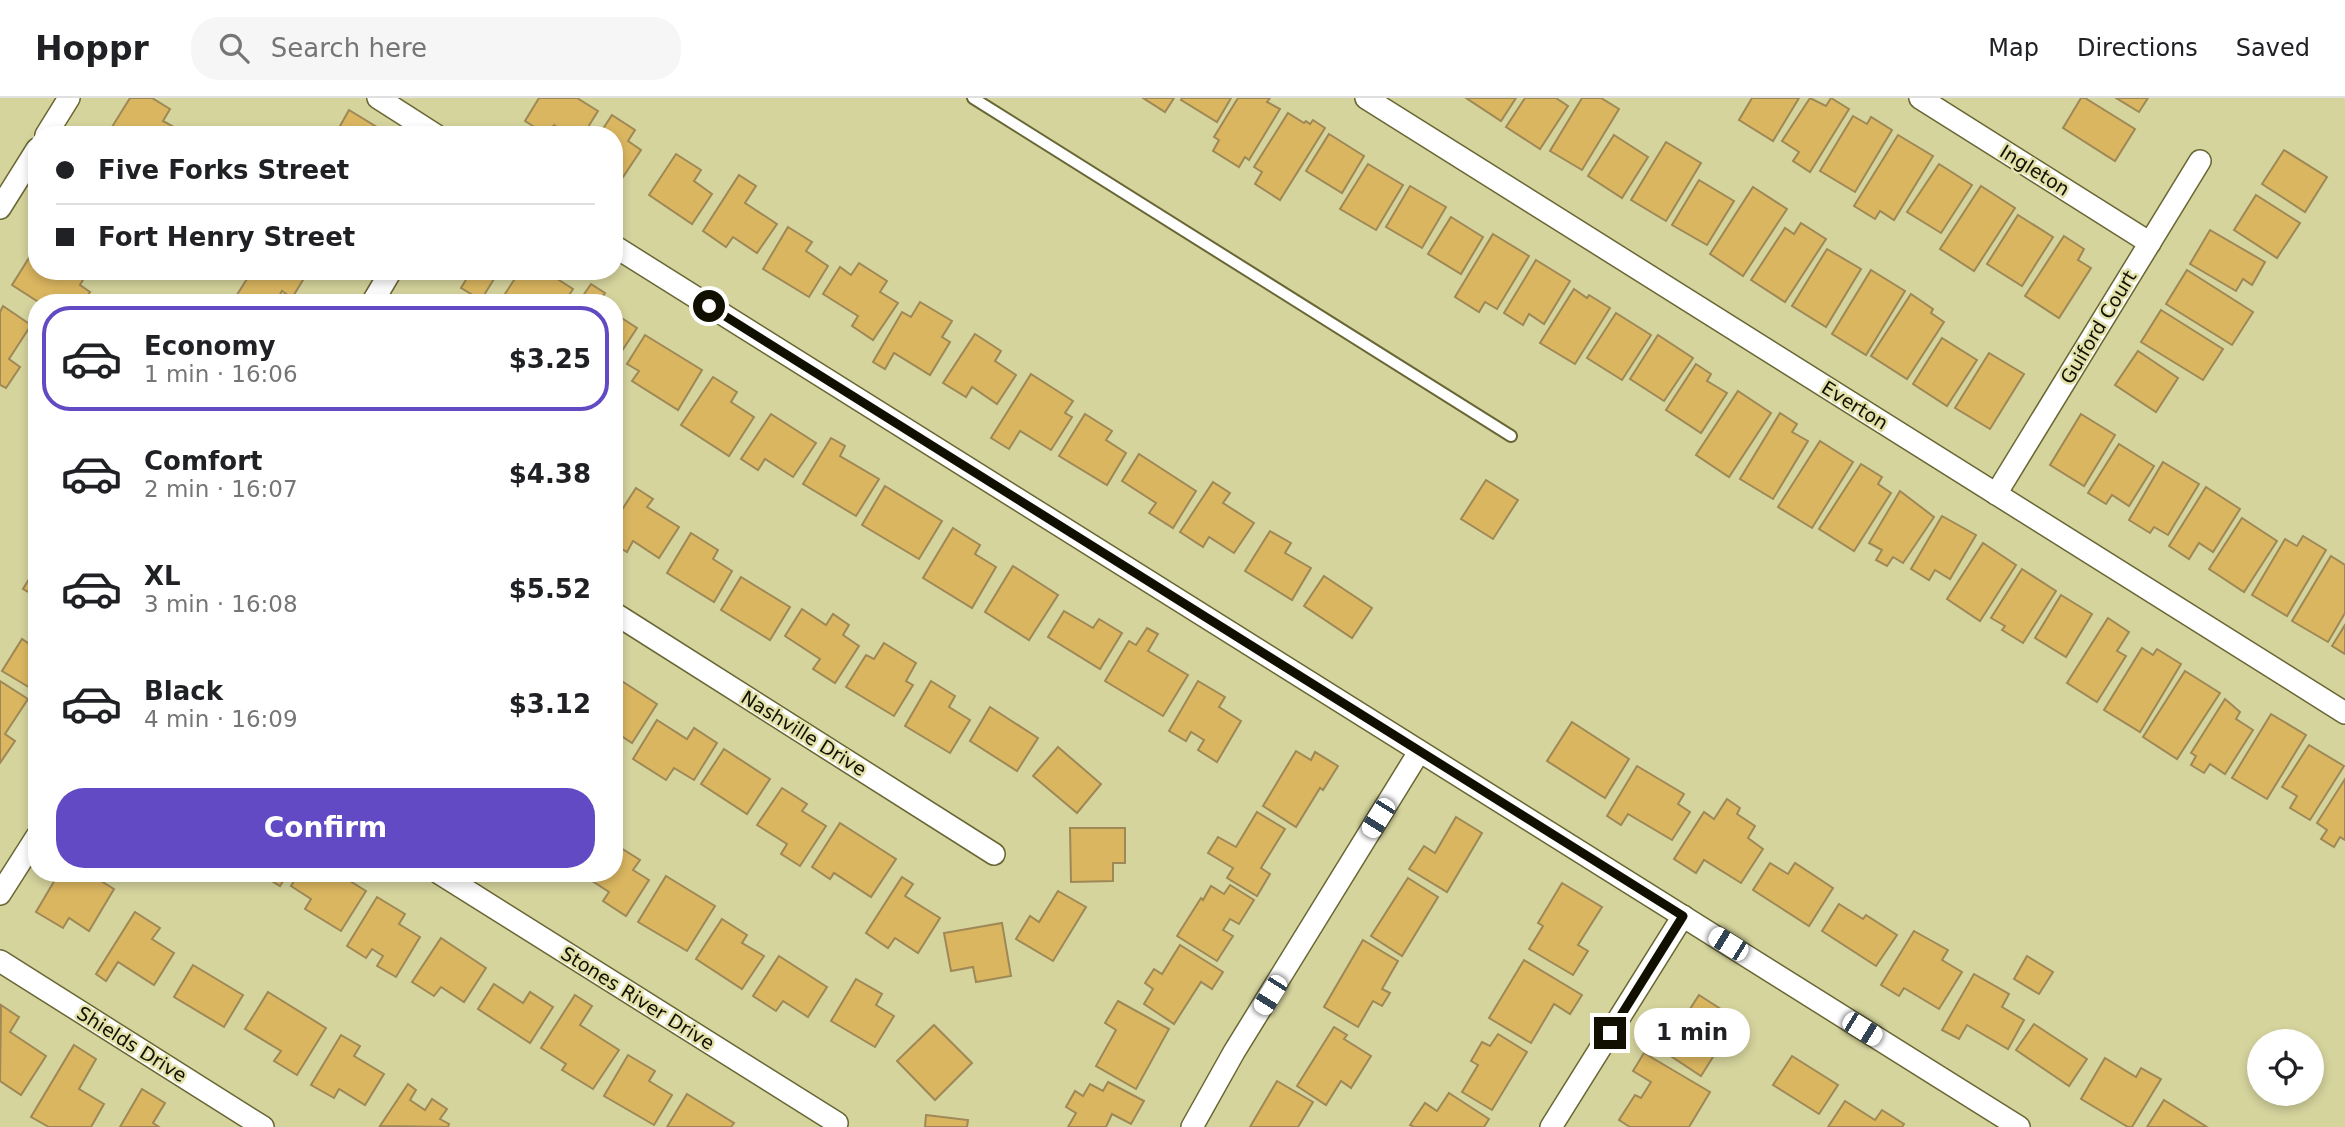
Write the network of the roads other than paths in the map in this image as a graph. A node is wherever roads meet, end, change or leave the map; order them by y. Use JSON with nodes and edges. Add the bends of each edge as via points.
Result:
{"nodes":[{"id":1,"x":69,"y":98,"type":"edge"},
{"id":2,"x":378,"y":98,"type":"edge"},
{"id":3,"x":973,"y":98,"type":"edge"},
{"id":4,"x":1366,"y":98,"type":"edge"},
{"id":5,"x":1920,"y":98,"type":"edge"},
{"id":6,"x":52,"y":126,"type":"edge"},
{"id":7,"x":422,"y":126,"type":"edge"},
{"id":8,"x":2200,"y":161,"type":"dead end"},
{"id":9,"x":28,"y":163,"type":"edge"},
{"id":10,"x":0,"y":208,"type":"edge"},
{"id":11,"x":2150,"y":243,"type":"junction"},
{"id":12,"x":623,"y":253,"type":"edge"},
{"id":13,"x":1511,"y":436,"type":"dead end"},
{"id":14,"x":1996,"y":494,"type":"junction"},
{"id":15,"x":623,"y":618,"type":"edge"},
{"id":16,"x":2345,"y":713,"type":"edge"},
{"id":17,"x":1419,"y":752,"type":"junction"},
{"id":18,"x":28,"y":850,"type":"edge"},
{"id":19,"x":994,"y":854,"type":"dead end"},
{"id":20,"x":453,"y":882,"type":"edge"},
{"id":21,"x":0,"y":894,"type":"edge"},
{"id":22,"x":1683,"y":916,"type":"junction"},
{"id":23,"x":0,"y":961,"type":"edge"},
{"id":24,"x":837,"y":1123,"type":"dead end"},
{"id":25,"x":263,"y":1127,"type":"edge"},
{"id":26,"x":1192,"y":1127,"type":"edge"},
{"id":27,"x":1551,"y":1127,"type":"edge"},
{"id":28,"x":2019,"y":1127,"type":"edge"}],
"edges":[{"from":1,"to":6,"type":"street"},
{"from":2,"to":7,"type":"street"},
{"from":3,"to":13,"type":"lane"},
{"from":4,"to":14,"type":"street","name":"Everton"},
{"from":5,"to":11,"type":"street","name":"Ingleton"},
{"from":8,"to":11,"type":"street","name":"Guiford Court"},
{"from":9,"to":10,"type":"street"},
{"from":11,"to":14,"type":"street","name":"Guiford Court"},
{"from":12,"to":17,"type":"street"},
{"from":14,"to":16,"type":"street","name":"Everton"},
{"from":15,"to":19,"type":"street","name":"Nashville Drive"},
{"from":17,"to":22,"type":"street"},
{"from":17,"to":26,"type":"street"},
{"from":18,"to":21,"type":"street"},
{"from":20,"to":24,"type":"street","name":"Stones River Drive"},
{"from":22,"to":27,"type":"street"},
{"from":22,"to":28,"type":"street"},
{"from":23,"to":25,"type":"street","name":"Shields Drive"}]}
